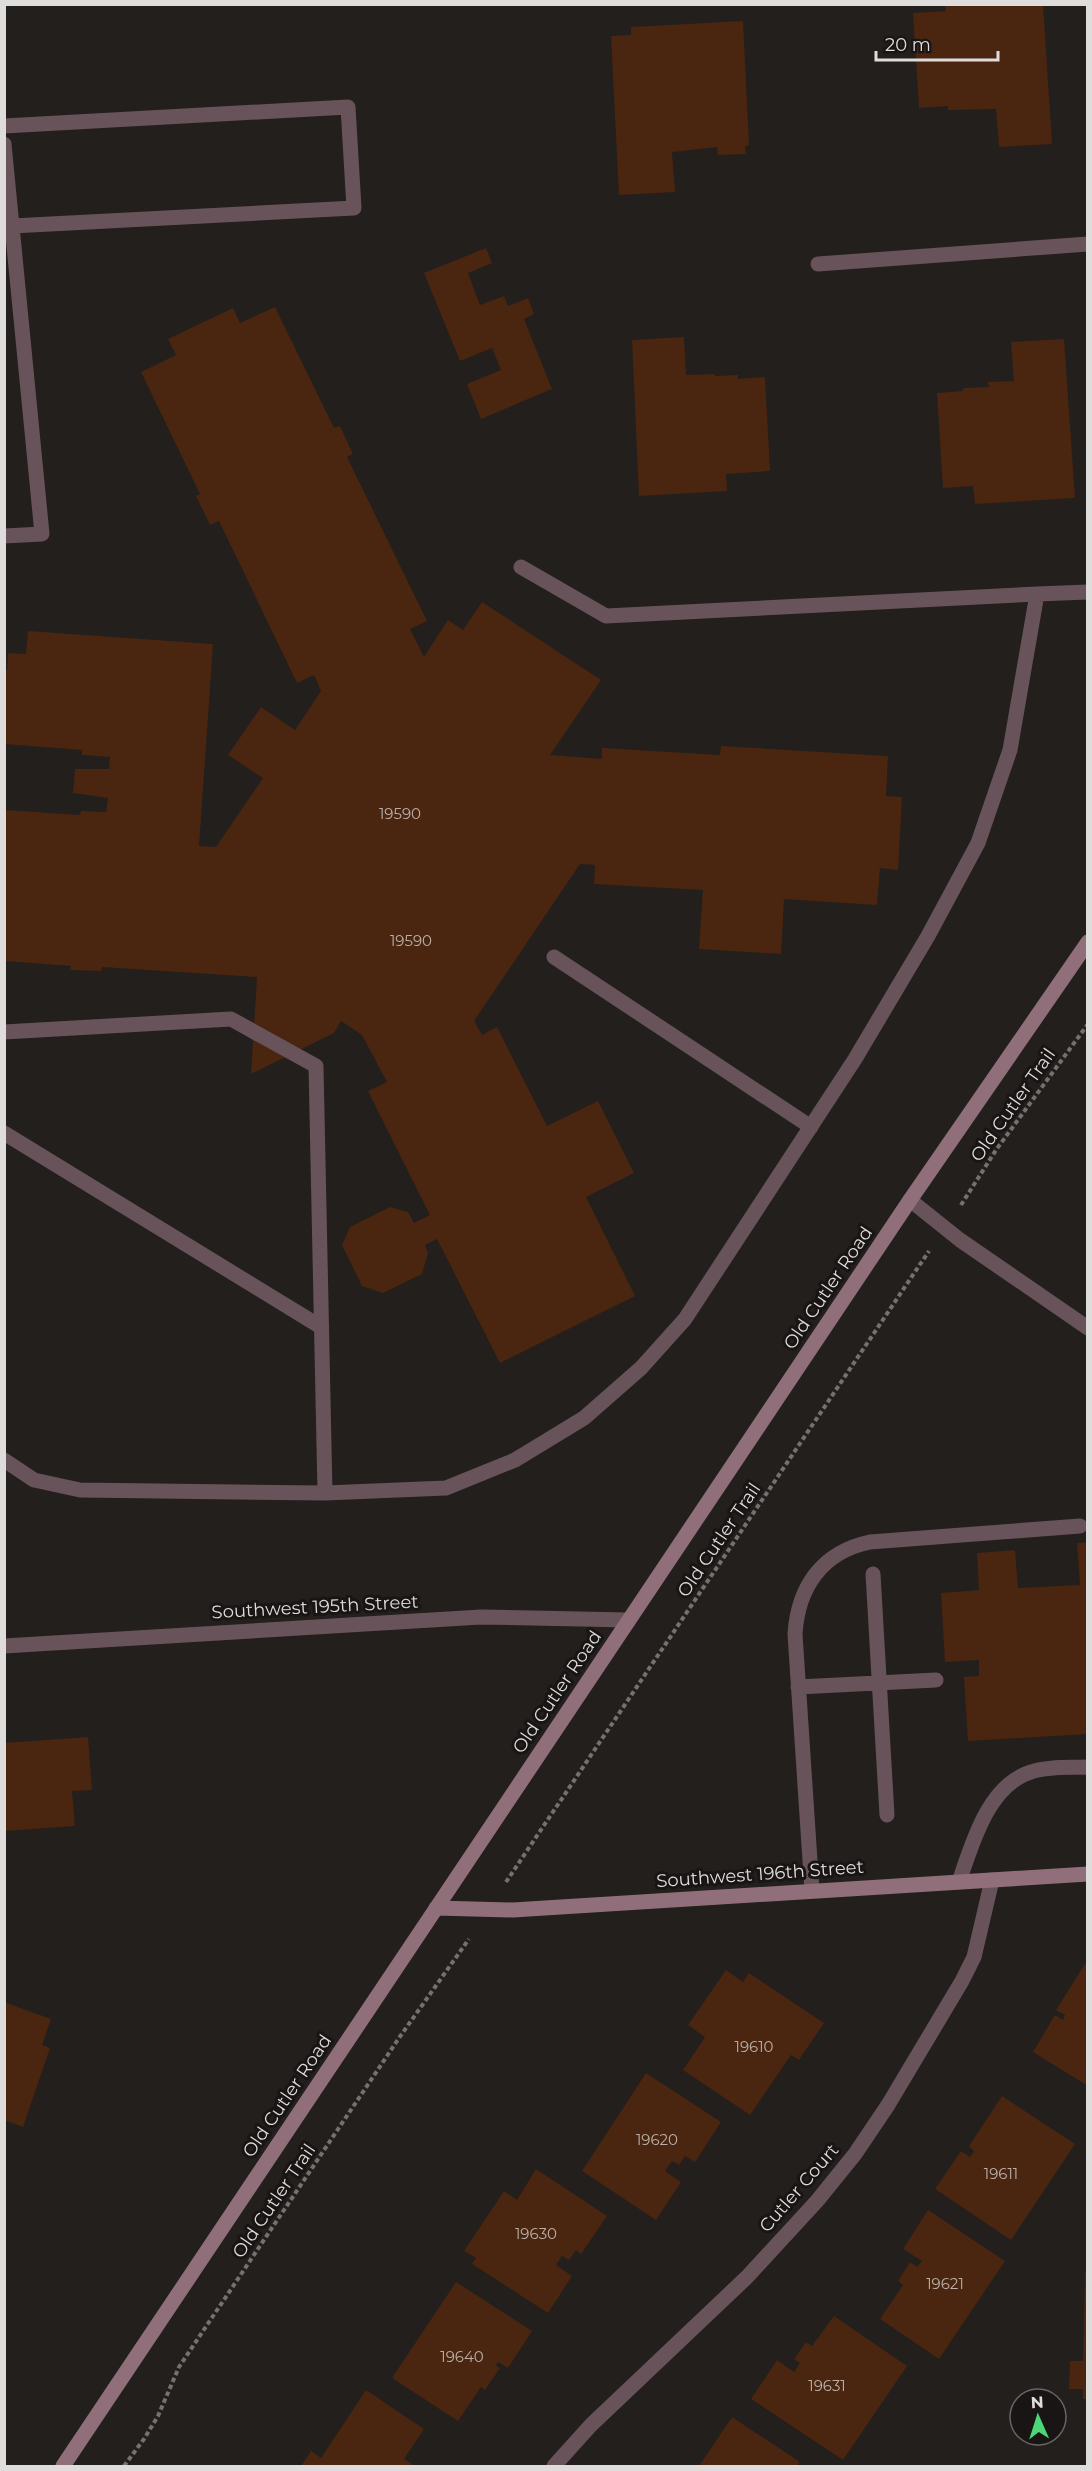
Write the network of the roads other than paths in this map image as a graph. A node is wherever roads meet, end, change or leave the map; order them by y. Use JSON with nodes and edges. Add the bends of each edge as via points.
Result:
{"nodes":[{"id":1,"x":4,"y":126,"type":"edge"},
{"id":2,"x":4,"y":144,"type":"edge"},
{"id":3,"x":12,"y":226,"type":"junction"},
{"id":4,"x":1088,"y":243,"type":"edge"},
{"id":5,"x":818,"y":264,"type":"dead end"},
{"id":6,"x":4,"y":536,"type":"edge"},
{"id":7,"x":522,"y":567,"type":"dead end"},
{"id":8,"x":1088,"y":592,"type":"edge"},
{"id":9,"x":1037,"y":594,"type":"junction"},
{"id":10,"x":1088,"y":942,"type":"edge"},
{"id":11,"x":554,"y":957,"type":"dead end"},
{"id":12,"x":4,"y":1032,"type":"edge"},
{"id":13,"x":811,"y":1128,"type":"junction"},
{"id":14,"x":4,"y":1133,"type":"edge"},
{"id":15,"x":910,"y":1200,"type":"junction"},
{"id":16,"x":321,"y":1328,"type":"junction"},
{"id":17,"x":1088,"y":1328,"type":"edge"},
{"id":18,"x":4,"y":1460,"type":"edge"},
{"id":19,"x":325,"y":1493,"type":"junction"},
{"id":20,"x":1080,"y":1526,"type":"dead end"},
{"id":21,"x":873,"y":1574,"type":"dead end"},
{"id":22,"x":628,"y":1620,"type":"junction"},
{"id":23,"x":4,"y":1646,"type":"edge"},
{"id":24,"x":936,"y":1680,"type":"dead end"},
{"id":25,"x":880,"y":1683,"type":"junction"},
{"id":26,"x":798,"y":1688,"type":"junction"},
{"id":27,"x":1088,"y":1767,"type":"edge"},
{"id":28,"x":886,"y":1815,"type":"dead end"},
{"id":29,"x":1088,"y":1874,"type":"edge"},
{"id":30,"x":992,"y":1880,"type":"junction"},
{"id":31,"x":959,"y":1882,"type":"junction"},
{"id":32,"x":812,"y":1891,"type":"junction"},
{"id":33,"x":436,"y":1908,"type":"junction"},
{"id":34,"x":63,"y":2466,"type":"edge"},
{"id":35,"x":554,"y":2466,"type":"edge"}],
"edges":[{"from":1,"to":3,"type":"street","via":[[348,107],[354,208]]},
{"from":2,"to":3,"type":"street"},
{"from":3,"to":6,"type":"street","via":[[42,534]]},
{"from":4,"to":5,"type":"street"},
{"from":7,"to":9,"type":"street","via":[[606,616]]},
{"from":8,"to":9,"type":"street"},
{"from":9,"to":13,"type":"street","via":[[1010,750],[978,843],[928,936]]},
{"from":10,"to":15,"type":"main road","name":"Old Cutler Road"},
{"from":11,"to":13,"type":"street"},
{"from":12,"to":16,"type":"street","via":[[231,1019],[316,1066]]},
{"from":13,"to":19,"type":"street","via":[[685,1319],[641,1368],[584,1418],[515,1460],[446,1488]]},
{"from":14,"to":16,"type":"street"},
{"from":15,"to":17,"type":"street","via":[[960,1240]]},
{"from":15,"to":22,"type":"main road","name":"Old Cutler Road"},
{"from":16,"to":19,"type":"street"},
{"from":18,"to":19,"type":"street","via":[[34,1480],[80,1490]]},
{"from":20,"to":26,"type":"street","via":[[878,1541],[845,1549],[823,1564],[801,1601],[795,1634]]},
{"from":21,"to":25,"type":"street"},
{"from":22,"to":23,"type":"street","name":"Southwest 195th Street","via":[[481,1617]]},
{"from":22,"to":33,"type":"main road","name":"Old Cutler Road"},
{"from":24,"to":25,"type":"street"},
{"from":25,"to":26,"type":"street"},
{"from":25,"to":28,"type":"street"},
{"from":26,"to":32,"type":"street"},
{"from":27,"to":31,"type":"street","via":[[1034,1771],[1005,1789],[972,1843]]},
{"from":29,"to":30,"type":"main road","name":"Southwest 196th Street"},
{"from":30,"to":31,"type":"main road","name":"Southwest 196th Street"},
{"from":30,"to":35,"type":"street","name":"Cutler Court","via":[[974,1957],[855,2154],[747,2277],[591,2424]]},
{"from":31,"to":32,"type":"main road","name":"Southwest 196th Street"},
{"from":32,"to":33,"type":"main road","name":"Southwest 196th Street","via":[[513,1910]]},
{"from":33,"to":34,"type":"main road","name":"Old Cutler Road"}]}
